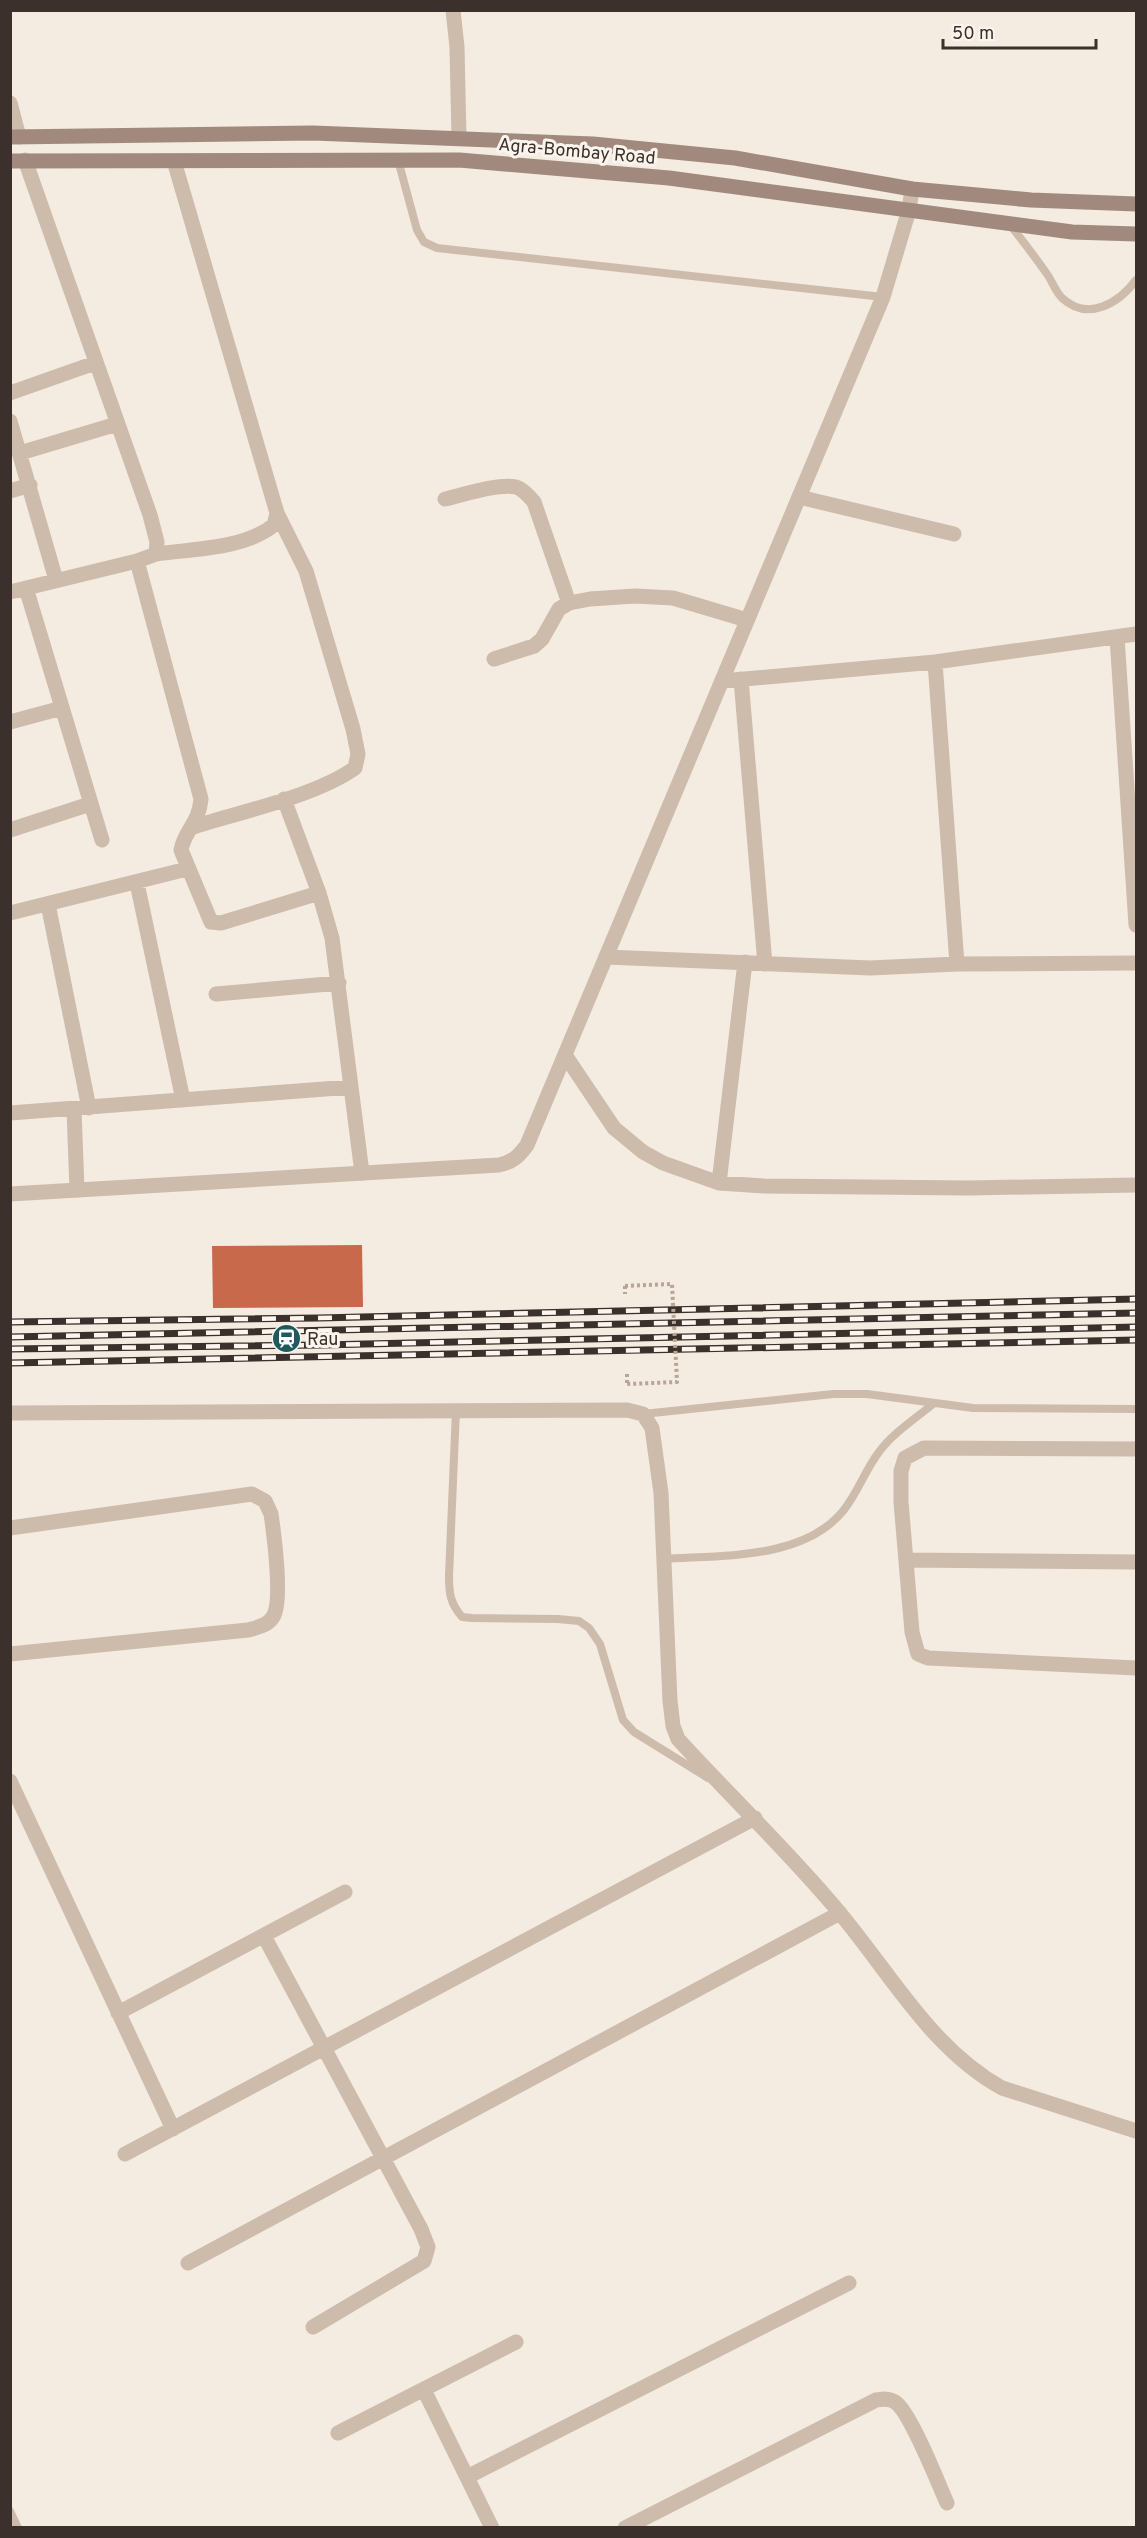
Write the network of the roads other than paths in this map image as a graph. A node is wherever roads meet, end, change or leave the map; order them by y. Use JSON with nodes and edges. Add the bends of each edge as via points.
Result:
{"nodes":[{"id":1,"x":453,"y":10,"type":"edge"},
{"id":2,"x":10,"y":103,"type":"edge"},
{"id":3,"x":15,"y":137,"type":"edge"},
{"id":4,"x":459,"y":138,"type":"junction"},
{"id":5,"x":398,"y":160,"type":"junction"},
{"id":6,"x":18,"y":161,"type":"edge"},
{"id":7,"x":174,"y":161,"type":"junction"},
{"id":8,"x":912,"y":189,"type":"junction"},
{"id":9,"x":1137,"y":204,"type":"edge"},
{"id":10,"x":909,"y":210,"type":"junction"},
{"id":11,"x":1011,"y":225,"type":"junction"},
{"id":12,"x":1137,"y":234,"type":"edge"},
{"id":13,"x":1137,"y":280,"type":"edge"},
{"id":14,"x":883,"y":297,"type":"junction"},
{"id":15,"x":95,"y":363,"type":"junction"},
{"id":16,"x":10,"y":393,"type":"edge"},
{"id":17,"x":10,"y":421,"type":"edge"},
{"id":18,"x":117,"y":424,"type":"junction"},
{"id":19,"x":20,"y":453,"type":"junction"},
{"id":20,"x":30,"y":486,"type":"junction"},
{"id":21,"x":10,"y":491,"type":"edge"},
{"id":22,"x":799,"y":497,"type":"junction"},
{"id":23,"x":445,"y":499,"type":"dead end"},
{"id":24,"x":277,"y":513,"type":"junction"},
{"id":25,"x":954,"y":534,"type":"dead end"},
{"id":26,"x":156,"y":554,"type":"junction"},
{"id":27,"x":137,"y":561,"type":"junction"},
{"id":28,"x":56,"y":580,"type":"junction"},
{"id":29,"x":26,"y":588,"type":"junction"},
{"id":30,"x":10,"y":592,"type":"edge"},
{"id":31,"x":569,"y":603,"type":"junction"},
{"id":32,"x":747,"y":620,"type":"junction"},
{"id":33,"x":1137,"y":634,"type":"edge"},
{"id":34,"x":1117,"y":637,"type":"junction"},
{"id":35,"x":494,"y":659,"type":"dead end"},
{"id":36,"x":935,"y":662,"type":"junction"},
{"id":37,"x":741,"y":679,"type":"junction"},
{"id":38,"x":722,"y":681,"type":"junction"},
{"id":39,"x":62,"y":708,"type":"junction"},
{"id":40,"x":10,"y":722,"type":"edge"},
{"id":41,"x":284,"y":800,"type":"junction"},
{"id":42,"x":90,"y":804,"type":"junction"},
{"id":43,"x":193,"y":826,"type":"junction"},
{"id":44,"x":10,"y":830,"type":"edge"},
{"id":45,"x":102,"y":840,"type":"dead end"},
{"id":46,"x":187,"y":869,"type":"junction"},
{"id":47,"x":137,"y":883,"type":"junction"},
{"id":48,"x":319,"y":893,"type":"junction"},
{"id":49,"x":48,"y":904,"type":"junction"},
{"id":50,"x":10,"y":913,"type":"edge"},
{"id":51,"x":1137,"y":925,"type":"edge"},
{"id":52,"x":606,"y":957,"type":"junction"},
{"id":53,"x":745,"y":962,"type":"junction"},
{"id":54,"x":1137,"y":963,"type":"edge"},
{"id":55,"x":765,"y":964,"type":"junction"},
{"id":56,"x":957,"y":964,"type":"junction"},
{"id":57,"x":339,"y":983,"type":"junction"},
{"id":58,"x":216,"y":994,"type":"dead end"},
{"id":59,"x":565,"y":1055,"type":"junction"},
{"id":60,"x":351,"y":1087,"type":"junction"},
{"id":61,"x":183,"y":1100,"type":"junction"},
{"id":62,"x":81,"y":1108,"type":"junction"},
{"id":63,"x":10,"y":1113,"type":"edge"},
{"id":64,"x":362,"y":1173,"type":"junction"},
{"id":65,"x":719,"y":1183,"type":"junction"},
{"id":66,"x":1137,"y":1185,"type":"edge"},
{"id":67,"x":77,"y":1190,"type":"junction"},
{"id":68,"x":10,"y":1194,"type":"edge"},
{"id":69,"x":933,"y":1404,"type":"junction"},
{"id":70,"x":1137,"y":1409,"type":"edge"},
{"id":71,"x":456,"y":1410,"type":"junction"},
{"id":72,"x":10,"y":1413,"type":"edge"},
{"id":73,"x":643,"y":1414,"type":"junction"},
{"id":74,"x":1137,"y":1449,"type":"edge"},
{"id":75,"x":10,"y":1528,"type":"edge"},
{"id":76,"x":664,"y":1559,"type":"junction"},
{"id":77,"x":906,"y":1560,"type":"junction"},
{"id":78,"x":1137,"y":1562,"type":"edge"},
{"id":79,"x":10,"y":1654,"type":"edge"},
{"id":80,"x":1137,"y":1668,"type":"edge"},
{"id":81,"x":10,"y":1781,"type":"edge"},
{"id":82,"x":725,"y":1788,"type":"junction"},
{"id":83,"x":755,"y":1818,"type":"junction"},
{"id":84,"x":345,"y":1892,"type":"dead end"},
{"id":85,"x":840,"y":1913,"type":"junction"},
{"id":86,"x":264,"y":1936,"type":"junction"},
{"id":87,"x":118,"y":2013,"type":"junction"},
{"id":88,"x":325,"y":2048,"type":"junction"},
{"id":89,"x":173,"y":2129,"type":"junction"},
{"id":90,"x":1137,"y":2131,"type":"edge"},
{"id":91,"x":125,"y":2154,"type":"dead end"},
{"id":92,"x":382,"y":2158,"type":"junction"},
{"id":93,"x":188,"y":2263,"type":"dead end"},
{"id":94,"x":849,"y":2283,"type":"dead end"},
{"id":95,"x":313,"y":2327,"type":"dead end"},
{"id":96,"x":516,"y":2342,"type":"dead end"},
{"id":97,"x":424,"y":2390,"type":"junction"},
{"id":98,"x":338,"y":2433,"type":"dead end"},
{"id":99,"x":466,"y":2477,"type":"junction"},
{"id":100,"x":947,"y":2503,"type":"dead end"},
{"id":101,"x":10,"y":2511,"type":"edge"},
{"id":102,"x":18,"y":2528,"type":"edge"},
{"id":103,"x":492,"y":2528,"type":"edge"},
{"id":104,"x":625,"y":2528,"type":"edge"}],
"edges":[{"from":1,"to":4,"type":"street"},
{"from":2,"to":3,"type":"street"},
{"from":3,"to":4,"type":"main road","name":"Agra-Bombay Road","via":[[313,133]]},
{"from":4,"to":8,"type":"main road","name":"Agra-Bombay Road","via":[[593,144],[735,158]]},
{"from":5,"to":7,"type":"main road","name":"Agra-Bombay Road"},
{"from":5,"to":10,"type":"main road","name":"Agra-Bombay Road","via":[[459,160],[669,178]]},
{"from":5,"to":14,"type":"lane","via":[[417,230],[424,242],[437,248]]},
{"from":6,"to":7,"type":"main road","name":"Agra-Bombay Road"},
{"from":6,"to":15,"type":"street"},
{"from":7,"to":24,"type":"street"},
{"from":8,"to":9,"type":"main road","name":"Agra-Bombay Road","via":[[1031,200]]},
{"from":8,"to":10,"type":"street"},
{"from":10,"to":11,"type":"main road","name":"Agra-Bombay Road"},
{"from":10,"to":14,"type":"street"},
{"from":11,"to":12,"type":"main road","name":"Agra-Bombay Road"},
{"from":11,"to":13,"type":"lane","via":[[1060,296],[1076,308],[1096,309],[1111,304]]},
{"from":14,"to":22,"type":"street"},
{"from":15,"to":16,"type":"street"},
{"from":15,"to":18,"type":"street"},
{"from":17,"to":19,"type":"street"},
{"from":18,"to":19,"type":"street"},
{"from":18,"to":26,"type":"street","via":[[150,515]]},
{"from":19,"to":20,"type":"street"},
{"from":20,"to":21,"type":"street"},
{"from":20,"to":28,"type":"street"},
{"from":22,"to":25,"type":"street"},
{"from":22,"to":32,"type":"street"},
{"from":23,"to":31,"type":"street","via":[[496,488],[516,487],[526,493],[534,502]]},
{"from":24,"to":26,"type":"street","via":[[274,525],[264,533],[227,544]]},
{"from":24,"to":41,"type":"street","via":[[306,571],[358,754],[355,768],[341,778]]},
{"from":26,"to":27,"type":"street"},
{"from":27,"to":28,"type":"street"},
{"from":27,"to":43,"type":"street","via":[[201,799],[200,813]]},
{"from":28,"to":29,"type":"street"},
{"from":29,"to":30,"type":"street"},
{"from":29,"to":39,"type":"street"},
{"from":31,"to":32,"type":"street","via":[[635,596],[673,598]]},
{"from":31,"to":35,"type":"street","via":[[560,609],[534,646]]},
{"from":32,"to":38,"type":"street"},
{"from":33,"to":34,"type":"street"},
{"from":34,"to":36,"type":"street"},
{"from":34,"to":51,"type":"street"},
{"from":36,"to":37,"type":"street"},
{"from":36,"to":56,"type":"street"},
{"from":37,"to":38,"type":"street"},
{"from":37,"to":55,"type":"street"},
{"from":38,"to":52,"type":"street"},
{"from":39,"to":40,"type":"street"},
{"from":39,"to":42,"type":"street"},
{"from":41,"to":43,"type":"street"},
{"from":41,"to":48,"type":"street"},
{"from":42,"to":44,"type":"street"},
{"from":42,"to":45,"type":"street"},
{"from":43,"to":46,"type":"street","via":[[180,850]]},
{"from":46,"to":47,"type":"street"},
{"from":46,"to":48,"type":"street","via":[[211,922],[221,923]]},
{"from":47,"to":49,"type":"street"},
{"from":47,"to":61,"type":"street"},
{"from":48,"to":57,"type":"street"},
{"from":49,"to":50,"type":"street"},
{"from":49,"to":62,"type":"street"},
{"from":52,"to":53,"type":"street"},
{"from":52,"to":59,"type":"street"},
{"from":53,"to":55,"type":"street"},
{"from":53,"to":65,"type":"street"},
{"from":54,"to":56,"type":"street"},
{"from":55,"to":56,"type":"street","via":[[870,968]]},
{"from":57,"to":58,"type":"street"},
{"from":57,"to":60,"type":"street"},
{"from":59,"to":64,"type":"street","via":[[528,1145],[510,1163]]},
{"from":59,"to":65,"type":"street","via":[[614,1128],[643,1152],[693,1176]]},
{"from":60,"to":61,"type":"street"},
{"from":60,"to":64,"type":"street"},
{"from":61,"to":62,"type":"street"},
{"from":62,"to":63,"type":"street"},
{"from":62,"to":67,"type":"street"},
{"from":64,"to":67,"type":"street"},
{"from":65,"to":66,"type":"street","via":[[969,1188]]},
{"from":67,"to":68,"type":"street"},
{"from":69,"to":70,"type":"lane","via":[[973,1408]]},
{"from":69,"to":73,"type":"lane","via":[[867,1394],[833,1394]]},
{"from":69,"to":76,"type":"lane","via":[[889,1440],[843,1511],[813,1534],[767,1552]]},
{"from":71,"to":72,"type":"street"},
{"from":71,"to":73,"type":"street","via":[[627,1410]]},
{"from":71,"to":82,"type":"lane","via":[[449,1576],[453,1606],[462,1617],[579,1621],[600,1644],[621,1714],[634,1732]]},
{"from":73,"to":76,"type":"street","via":[[655,1443]]},
{"from":74,"to":77,"type":"street","via":[[924,1448],[913,1452],[906,1458],[900,1483]]},
{"from":75,"to":79,"type":"street","via":[[252,1494],[265,1501],[271,1514],[278,1602],[273,1617],[264,1626]]},
{"from":76,"to":82,"type":"street","via":[[673,1726],[678,1739]]},
{"from":77,"to":78,"type":"street"},
{"from":77,"to":80,"type":"street","via":[[918,1654],[928,1658]]},
{"from":81,"to":87,"type":"street"},
{"from":82,"to":83,"type":"street"},
{"from":83,"to":85,"type":"street"},
{"from":83,"to":88,"type":"street"},
{"from":84,"to":86,"type":"street"},
{"from":85,"to":90,"type":"street","via":[[926,2023],[984,2078],[1002,2088]]},
{"from":85,"to":92,"type":"street"},
{"from":86,"to":87,"type":"street"},
{"from":86,"to":88,"type":"street"},
{"from":87,"to":89,"type":"street"},
{"from":88,"to":89,"type":"street"},
{"from":88,"to":92,"type":"street"},
{"from":89,"to":91,"type":"street"},
{"from":92,"to":93,"type":"street"},
{"from":92,"to":95,"type":"street","via":[[421,2229],[428,2247],[424,2261]]},
{"from":94,"to":99,"type":"street"},
{"from":96,"to":97,"type":"street"},
{"from":97,"to":98,"type":"street"},
{"from":97,"to":99,"type":"street"},
{"from":99,"to":103,"type":"street"},
{"from":100,"to":104,"type":"street","via":[[908,2419],[897,2402],[888,2399],[876,2400]]},
{"from":101,"to":102,"type":"lane"}]}
